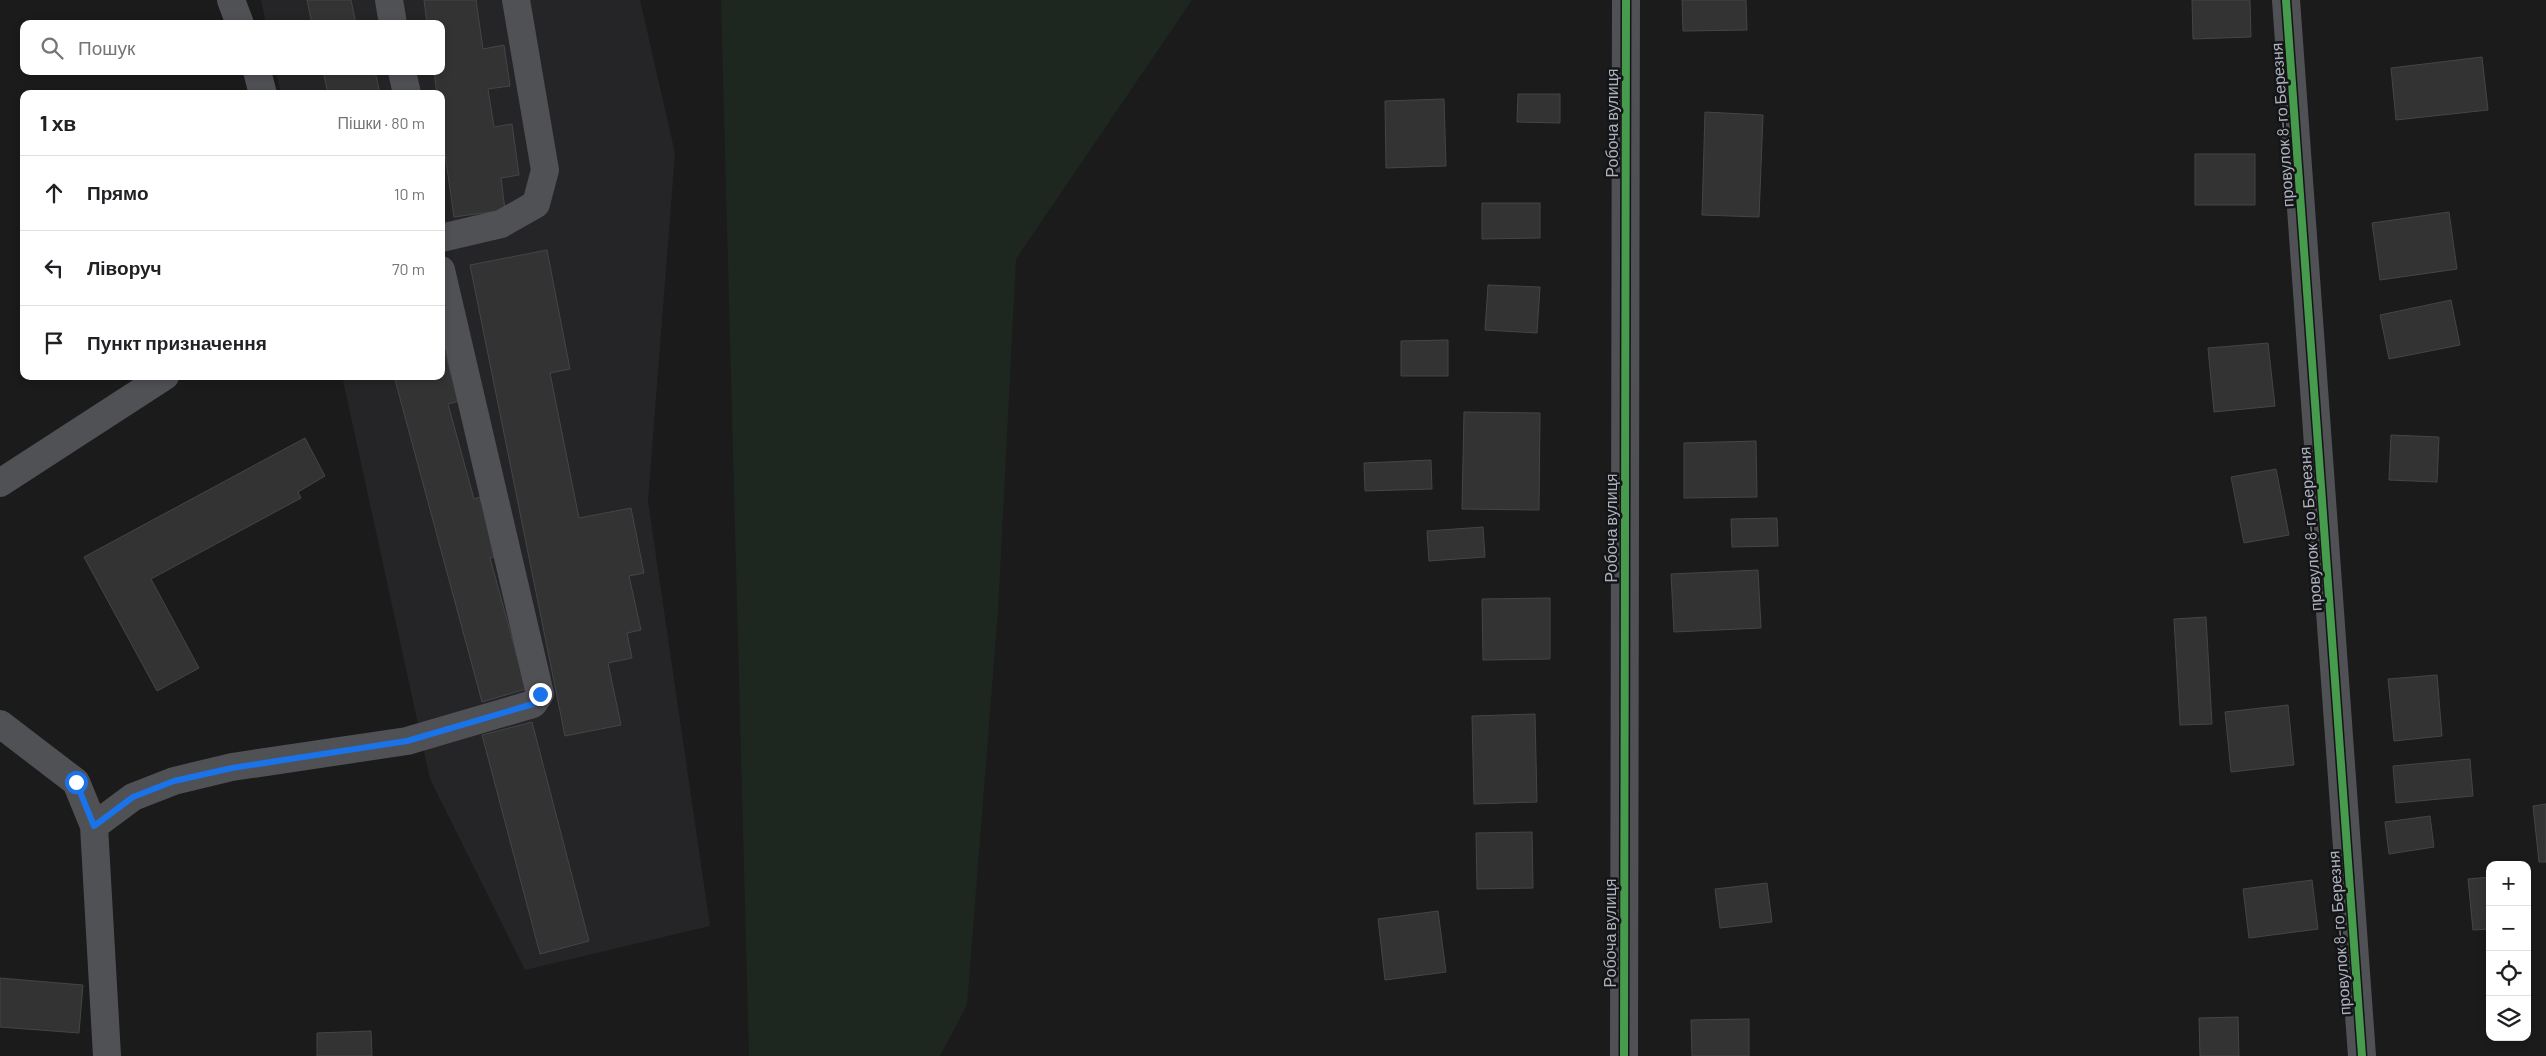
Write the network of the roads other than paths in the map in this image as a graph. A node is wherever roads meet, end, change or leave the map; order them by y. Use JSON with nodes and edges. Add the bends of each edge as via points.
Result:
{"nodes":[{"id":1,"x":231,"y":0,"type":"edge"},
{"id":2,"x":389,"y":0,"type":"edge"},
{"id":3,"x":516,"y":0,"type":"edge"},
{"id":4,"x":1626,"y":0,"type":"edge"},
{"id":5,"x":2286,"y":0,"type":"edge"},
{"id":6,"x":238,"y":20,"type":"edge"},
{"id":7,"x":392,"y":20,"type":"edge"},
{"id":8,"x":258,"y":75,"type":"edge"},
{"id":9,"x":403,"y":75,"type":"edge"},
{"id":10,"x":262,"y":90,"type":"edge"},
{"id":11,"x":406,"y":90,"type":"edge"},
{"id":12,"x":445,"y":237,"type":"edge"},
{"id":13,"x":445,"y":287,"type":"edge"},
{"id":14,"x":159,"y":380,"type":"edge"},
{"id":15,"x":0,"y":483,"type":"edge"},
{"id":16,"x":0,"y":724,"type":"edge"},
{"id":17,"x":94,"y":826,"type":"junction"},
{"id":18,"x":107,"y":1056,"type":"edge"},
{"id":19,"x":1624,"y":1056,"type":"edge"},
{"id":20,"x":2362,"y":1056,"type":"edge"}],
"edges":[{"from":1,"to":6,"type":"street"},
{"from":2,"to":7,"type":"street"},
{"from":3,"to":12,"type":"street","via":[[545,170],[536,204],[500,224]]},
{"from":4,"to":19,"type":"street","name":"Робоча вулиця"},
{"from":5,"to":20,"type":"street","name":"провулок 8-го Березня"},
{"from":8,"to":10,"type":"street"},
{"from":9,"to":11,"type":"street"},
{"from":13,"to":17,"type":"street","via":[[540,694],[533,704],[407,741],[232,768],[174,781],[133,797]]},
{"from":14,"to":15,"type":"street"},
{"from":16,"to":17,"type":"street","via":[[76,782]]},
{"from":17,"to":18,"type":"street"}]}
